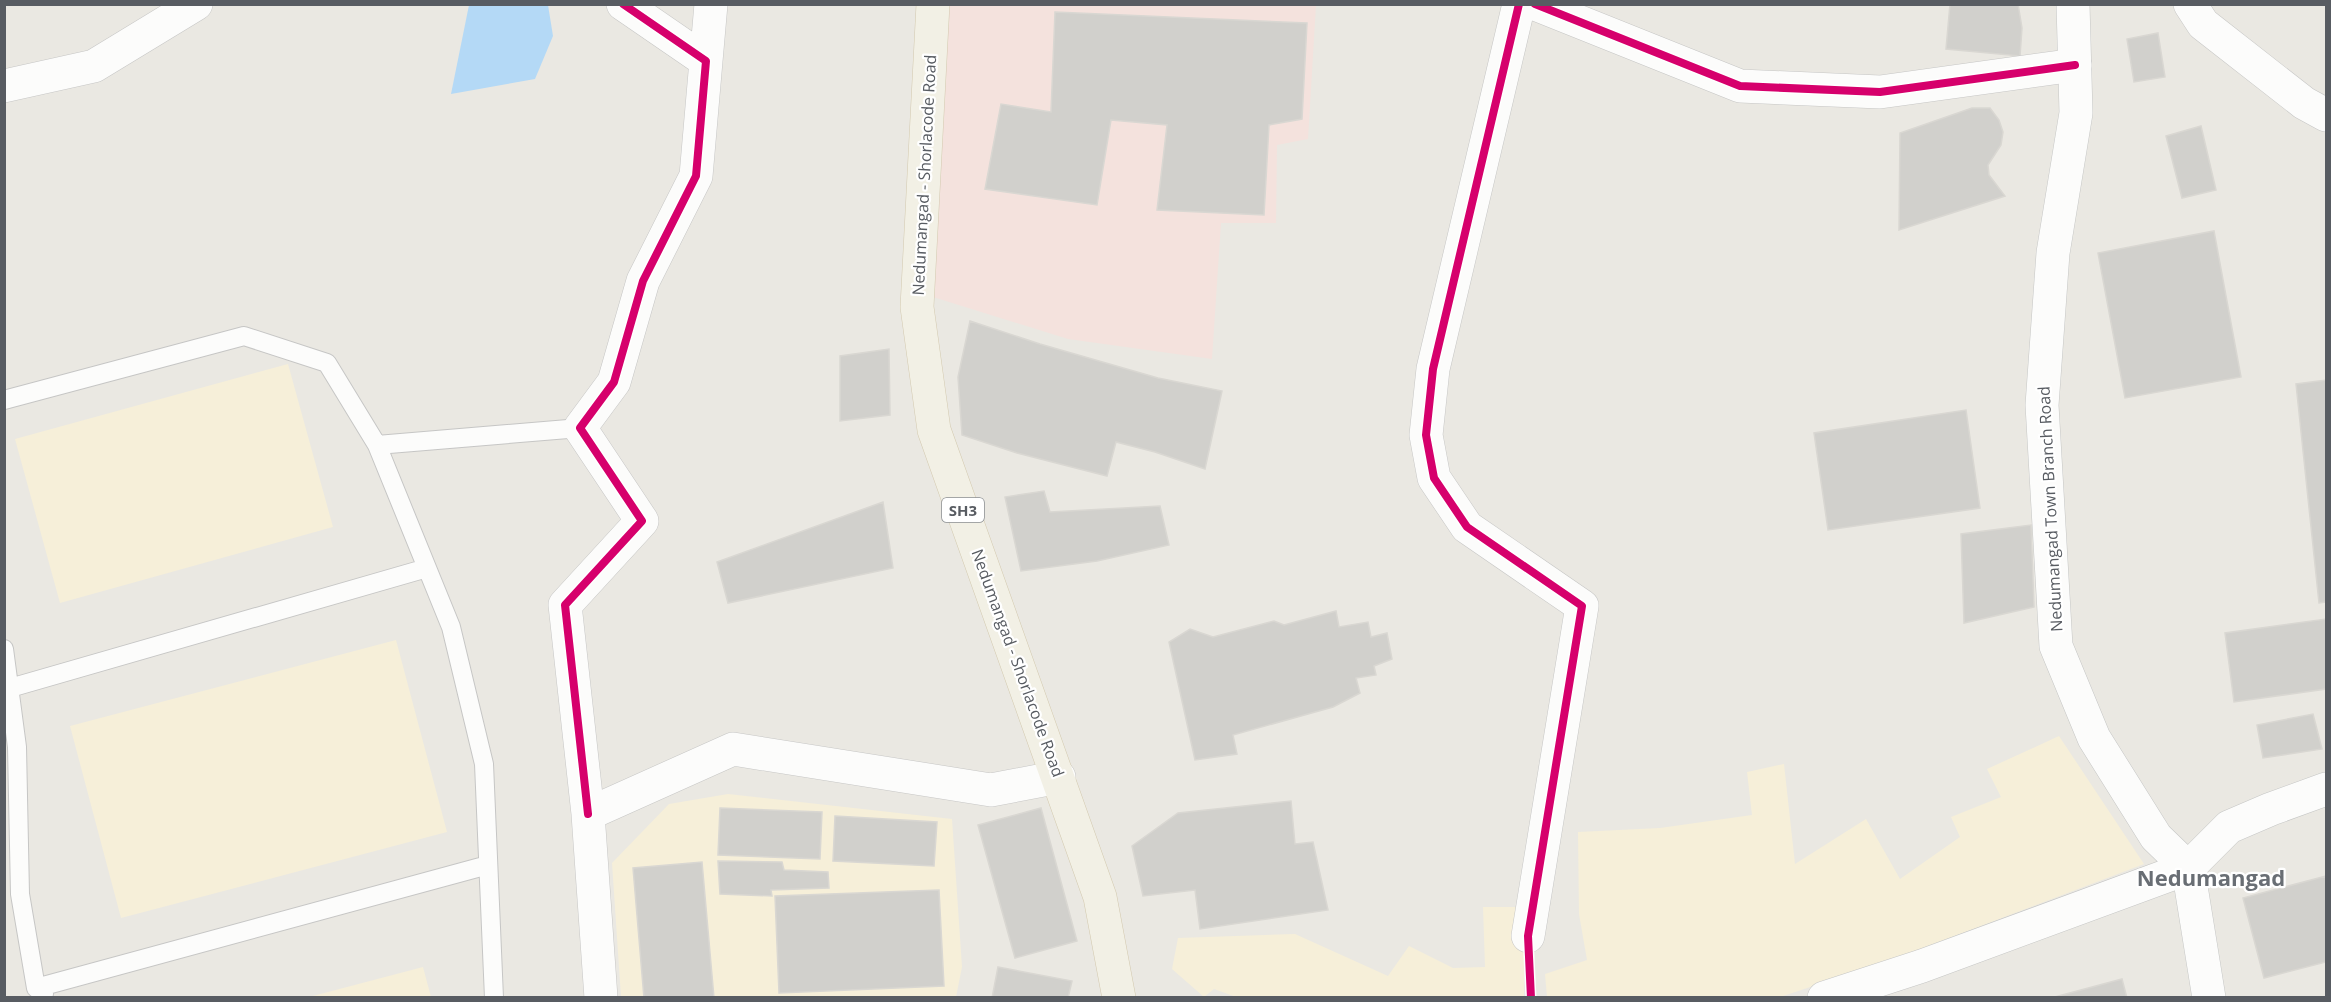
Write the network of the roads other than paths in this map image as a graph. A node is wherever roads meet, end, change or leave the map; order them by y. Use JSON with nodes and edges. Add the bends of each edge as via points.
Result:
{"nodes":[{"id":1,"x":196,"y":4,"type":"edge"},
{"id":2,"x":623,"y":4,"type":"edge"},
{"id":3,"x":711,"y":4,"type":"edge"},
{"id":4,"x":933,"y":4,"type":"edge"},
{"id":5,"x":1518,"y":4,"type":"edge"},
{"id":6,"x":1535,"y":4,"type":"edge"},
{"id":7,"x":2073,"y":4,"type":"edge"},
{"id":8,"x":2190,"y":4,"type":"edge"},
{"id":9,"x":706,"y":61,"type":"junction"},
{"id":10,"x":2075,"y":65,"type":"junction"},
{"id":11,"x":4,"y":86,"type":"edge"},
{"id":12,"x":2326,"y":115,"type":"edge"},
{"id":13,"x":4,"y":400,"type":"edge"},
{"id":14,"x":580,"y":428,"type":"junction"},
{"id":15,"x":377,"y":445,"type":"junction"},
{"id":16,"x":427,"y":568,"type":"junction"},
{"id":17,"x":4,"y":649,"type":"edge"},
{"id":18,"x":9,"y":688,"type":"junction"},
{"id":19,"x":1059,"y":777,"type":"junction"},
{"id":20,"x":2326,"y":789,"type":"edge"},
{"id":21,"x":588,"y":814,"type":"junction"},
{"id":22,"x":488,"y":865,"type":"junction"},
{"id":23,"x":2188,"y":868,"type":"junction"},
{"id":24,"x":1528,"y":936,"type":"dead end"},
{"id":25,"x":42,"y":993,"type":"edge"},
{"id":26,"x":494,"y":998,"type":"edge"},
{"id":27,"x":601,"y":998,"type":"edge"},
{"id":28,"x":1119,"y":998,"type":"edge"},
{"id":29,"x":1824,"y":998,"type":"edge"},
{"id":30,"x":2209,"y":998,"type":"edge"}],
"edges":[{"from":1,"to":11,"type":"street","via":[[94,66]]},
{"from":2,"to":9,"type":"street"},
{"from":3,"to":9,"type":"street"},
{"from":4,"to":19,"type":"main road","name":"Nedumangad - Shorlacode Road","number":"SH3","via":[[917,307],[934,430]]},
{"from":5,"to":24,"type":"street","via":[[1433,369],[1426,435],[1434,478],[1467,527],[1582,606]]},
{"from":6,"to":10,"type":"street","via":[[1740,86],[1880,92]]},
{"from":7,"to":10,"type":"street","name":"Nedumangad Town Branch Road"},
{"from":8,"to":12,"type":"street","via":[[2203,24],[2304,104]]},
{"from":9,"to":14,"type":"street","via":[[696,176],[643,281],[614,382]]},
{"from":10,"to":23,"type":"street","name":"Nedumangad Town Branch Road","via":[[2076,113],[2054,253],[2042,405],[2056,646],[2094,738],[2156,837]]},
{"from":13,"to":15,"type":"lane","via":[[244,336],[327,363]]},
{"from":14,"to":15,"type":"lane"},
{"from":14,"to":21,"type":"street","via":[[642,521],[565,605]]},
{"from":15,"to":16,"type":"lane"},
{"from":16,"to":18,"type":"lane"},
{"from":16,"to":22,"type":"lane","via":[[451,627],[484,764]]},
{"from":17,"to":18,"type":"lane"},
{"from":18,"to":25,"type":"lane","via":[[17,747],[20,894]]},
{"from":19,"to":21,"type":"street","via":[[991,790],[733,749]]},
{"from":19,"to":28,"type":"main road","name":"Nedumangad - Shorlacode Road","number":"SH3","via":[[1100,897]]},
{"from":20,"to":23,"type":"street","via":[[2229,827]]},
{"from":21,"to":27,"type":"street"},
{"from":22,"to":25,"type":"lane"},
{"from":22,"to":26,"type":"lane"},
{"from":23,"to":29,"type":"street"},
{"from":23,"to":30,"type":"street"}]}
